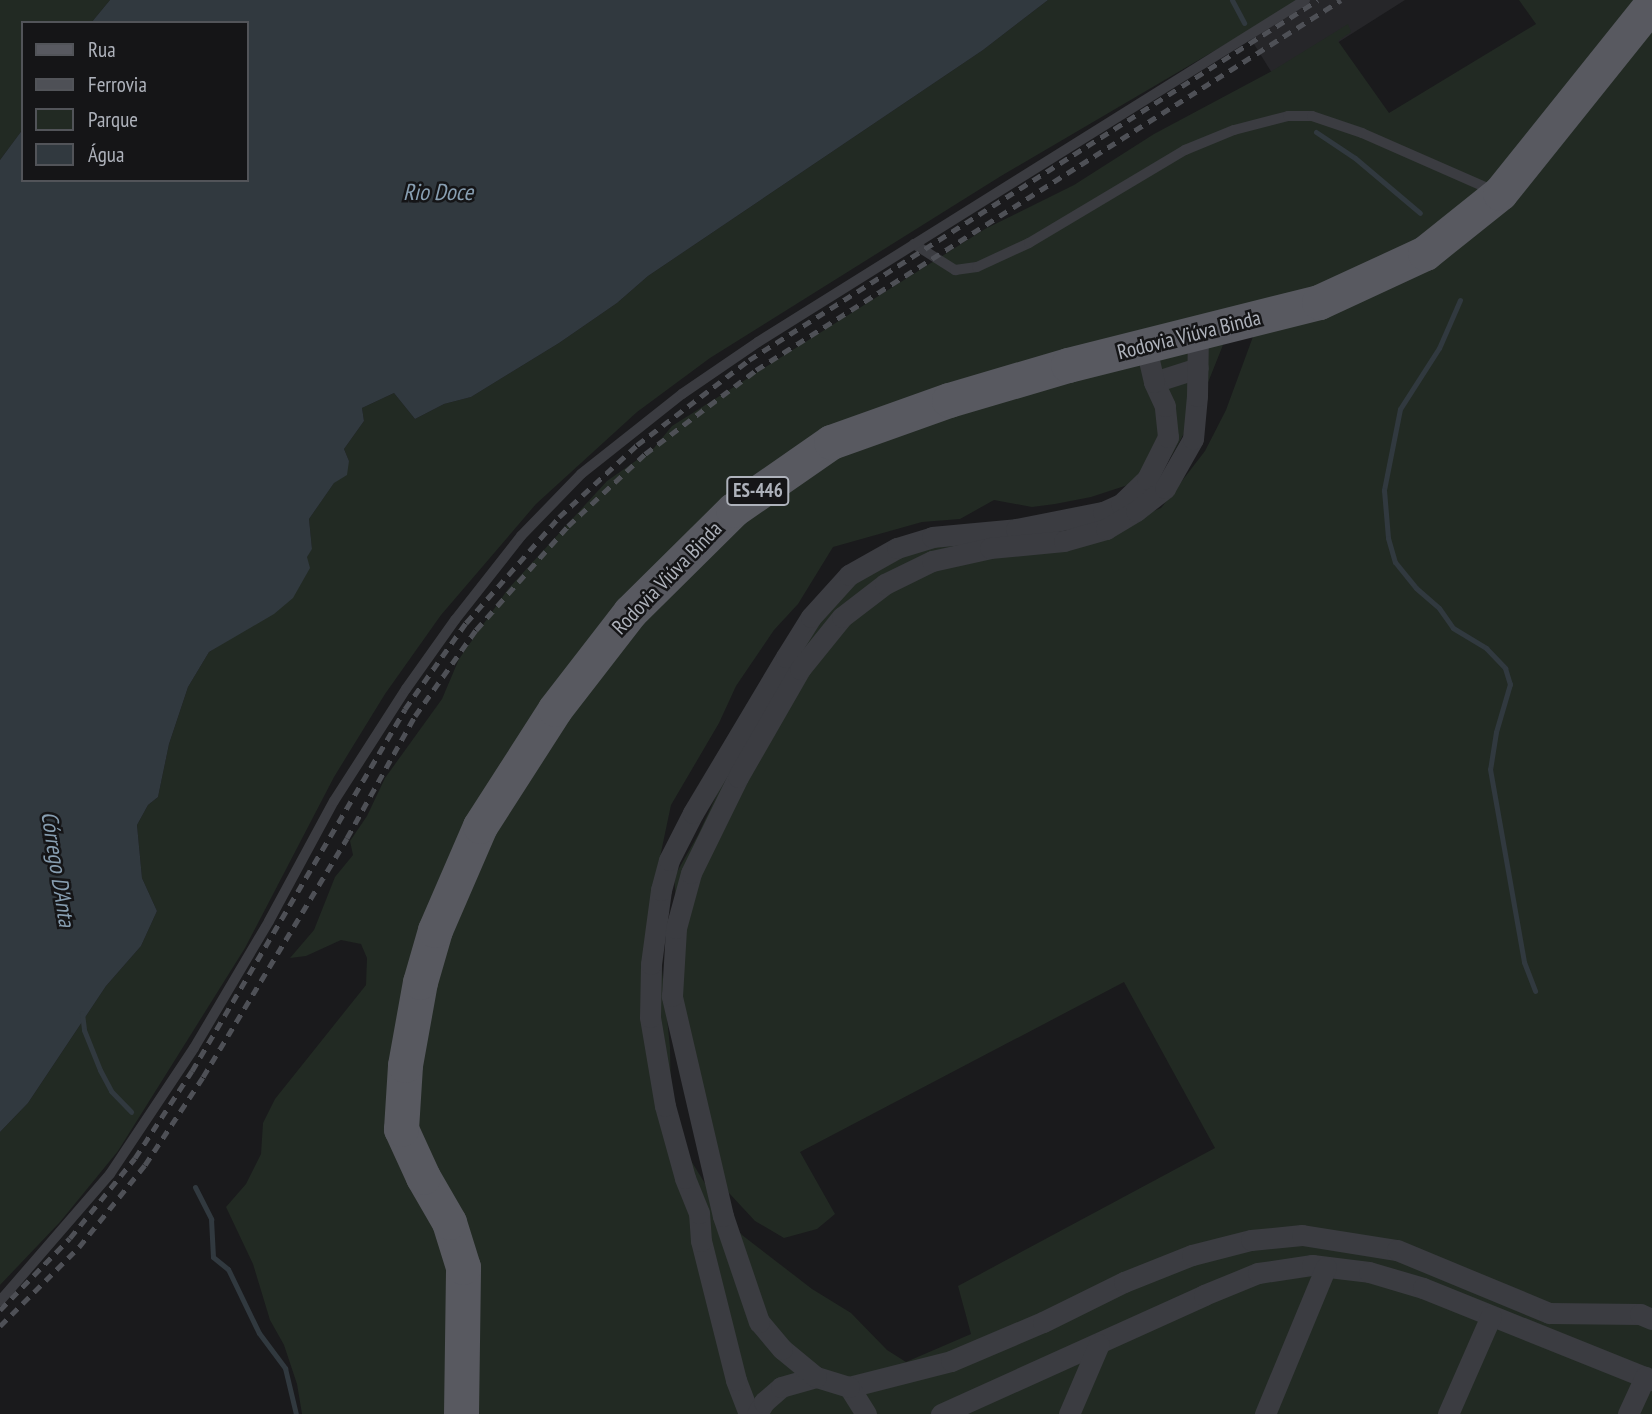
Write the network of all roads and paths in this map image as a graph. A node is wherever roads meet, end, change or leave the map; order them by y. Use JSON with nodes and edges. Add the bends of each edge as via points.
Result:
{"nodes":[{"id":1,"x":1305,"y":0,"type":"edge"},
{"id":2,"x":1652,"y":3,"type":"edge"},
{"id":3,"x":1500,"y":193,"type":"junction"},
{"id":4,"x":914,"y":244,"type":"junction"},
{"id":5,"x":1198,"y":333,"type":"junction"},
{"id":6,"x":1146,"y":347,"type":"junction"},
{"id":7,"x":1198,"y":368,"type":"junction"},
{"id":8,"x":1154,"y":382,"type":"junction"},
{"id":9,"x":708,"y":1157,"type":"junction"},
{"id":10,"x":682,"y":1167,"type":"junction"},
{"id":11,"x":1326,"y":1267,"type":"junction"},
{"id":12,"x":0,"y":1301,"type":"edge"},
{"id":13,"x":1491,"y":1316,"type":"junction"},
{"id":14,"x":1652,"y":1319,"type":"edge"},
{"id":15,"x":1100,"y":1343,"type":"junction"},
{"id":16,"x":816,"y":1377,"type":"junction"},
{"id":17,"x":1649,"y":1379,"type":"edge"},
{"id":18,"x":849,"y":1388,"type":"junction"},
{"id":19,"x":461,"y":1414,"type":"edge"},
{"id":20,"x":749,"y":1414,"type":"edge"},
{"id":21,"x":757,"y":1414,"type":"edge"},
{"id":22,"x":866,"y":1414,"type":"edge"},
{"id":23,"x":941,"y":1414,"type":"edge"},
{"id":24,"x":1069,"y":1414,"type":"edge"},
{"id":25,"x":1265,"y":1414,"type":"edge"},
{"id":26,"x":1448,"y":1414,"type":"edge"},
{"id":27,"x":1629,"y":1414,"type":"edge"}],
"edges":[{"from":1,"to":4,"type":"lane"},
{"from":2,"to":3,"type":"main road","name":"Rodovia Viúva Binda","number":"ES-446"},
{"from":3,"to":4,"type":"lane","via":[[1362,134],[1312,117],[1288,116],[1234,130],[1185,150],[1029,243],[977,267],[955,270]]},
{"from":3,"to":5,"type":"main road","name":"Rodovia Viúva Binda","number":"ES-446","via":[[1454,233],[1395,270],[1319,302]]},
{"from":4,"to":12,"type":"lane","via":[[682,394],[581,474],[521,536],[406,689],[334,801],[194,1048],[110,1174]]},
{"from":5,"to":6,"type":"main road","name":"Rodovia Viúva Binda","number":"ES-446"},
{"from":5,"to":7,"type":"street"},
{"from":6,"to":8,"type":"street"},
{"from":6,"to":19,"type":"main road","name":"Rodovia Viúva Binda","number":"ES-446","via":[[949,400],[831,442],[794,465],[733,510],[630,612],[520,760],[480,827],[435,930],[420,982],[400,1108],[408,1149],[449,1222],[463,1267]]},
{"from":7,"to":8,"type":"street"},
{"from":7,"to":9,"type":"street","via":[[1193,439],[1165,488],[1136,512],[1106,529],[1064,541],[990,548],[932,561],[885,584],[842,617],[800,669],[738,777],[691,873],[676,928],[672,996]]},
{"from":8,"to":10,"type":"street","via":[[1165,406],[1168,436],[1147,479],[1121,504],[1103,512],[1016,529],[932,537],[870,561],[849,575],[811,617],[724,759],[669,860],[651,964],[650,1017],[665,1106]]},
{"from":9,"to":10,"type":"street"},
{"from":9,"to":16,"type":"street","via":[[759,1322]]},
{"from":10,"to":20,"type":"street","via":[[699,1213],[701,1241]]},
{"from":11,"to":13,"type":"street","via":[[1368,1272],[1423,1288]]},
{"from":11,"to":15,"type":"street","via":[[1258,1273]]},
{"from":11,"to":25,"type":"street"},
{"from":13,"to":17,"type":"street"},
{"from":13,"to":26,"type":"street"},
{"from":14,"to":18,"type":"street","via":[[1640,1314],[1549,1314],[1397,1250],[1302,1235],[1251,1240],[1192,1255],[951,1361]]},
{"from":15,"to":23,"type":"street"},
{"from":15,"to":24,"type":"street"},
{"from":16,"to":18,"type":"street"},
{"from":16,"to":21,"type":"street","via":[[781,1387]]},
{"from":17,"to":27,"type":"street"},
{"from":18,"to":22,"type":"street"}]}
